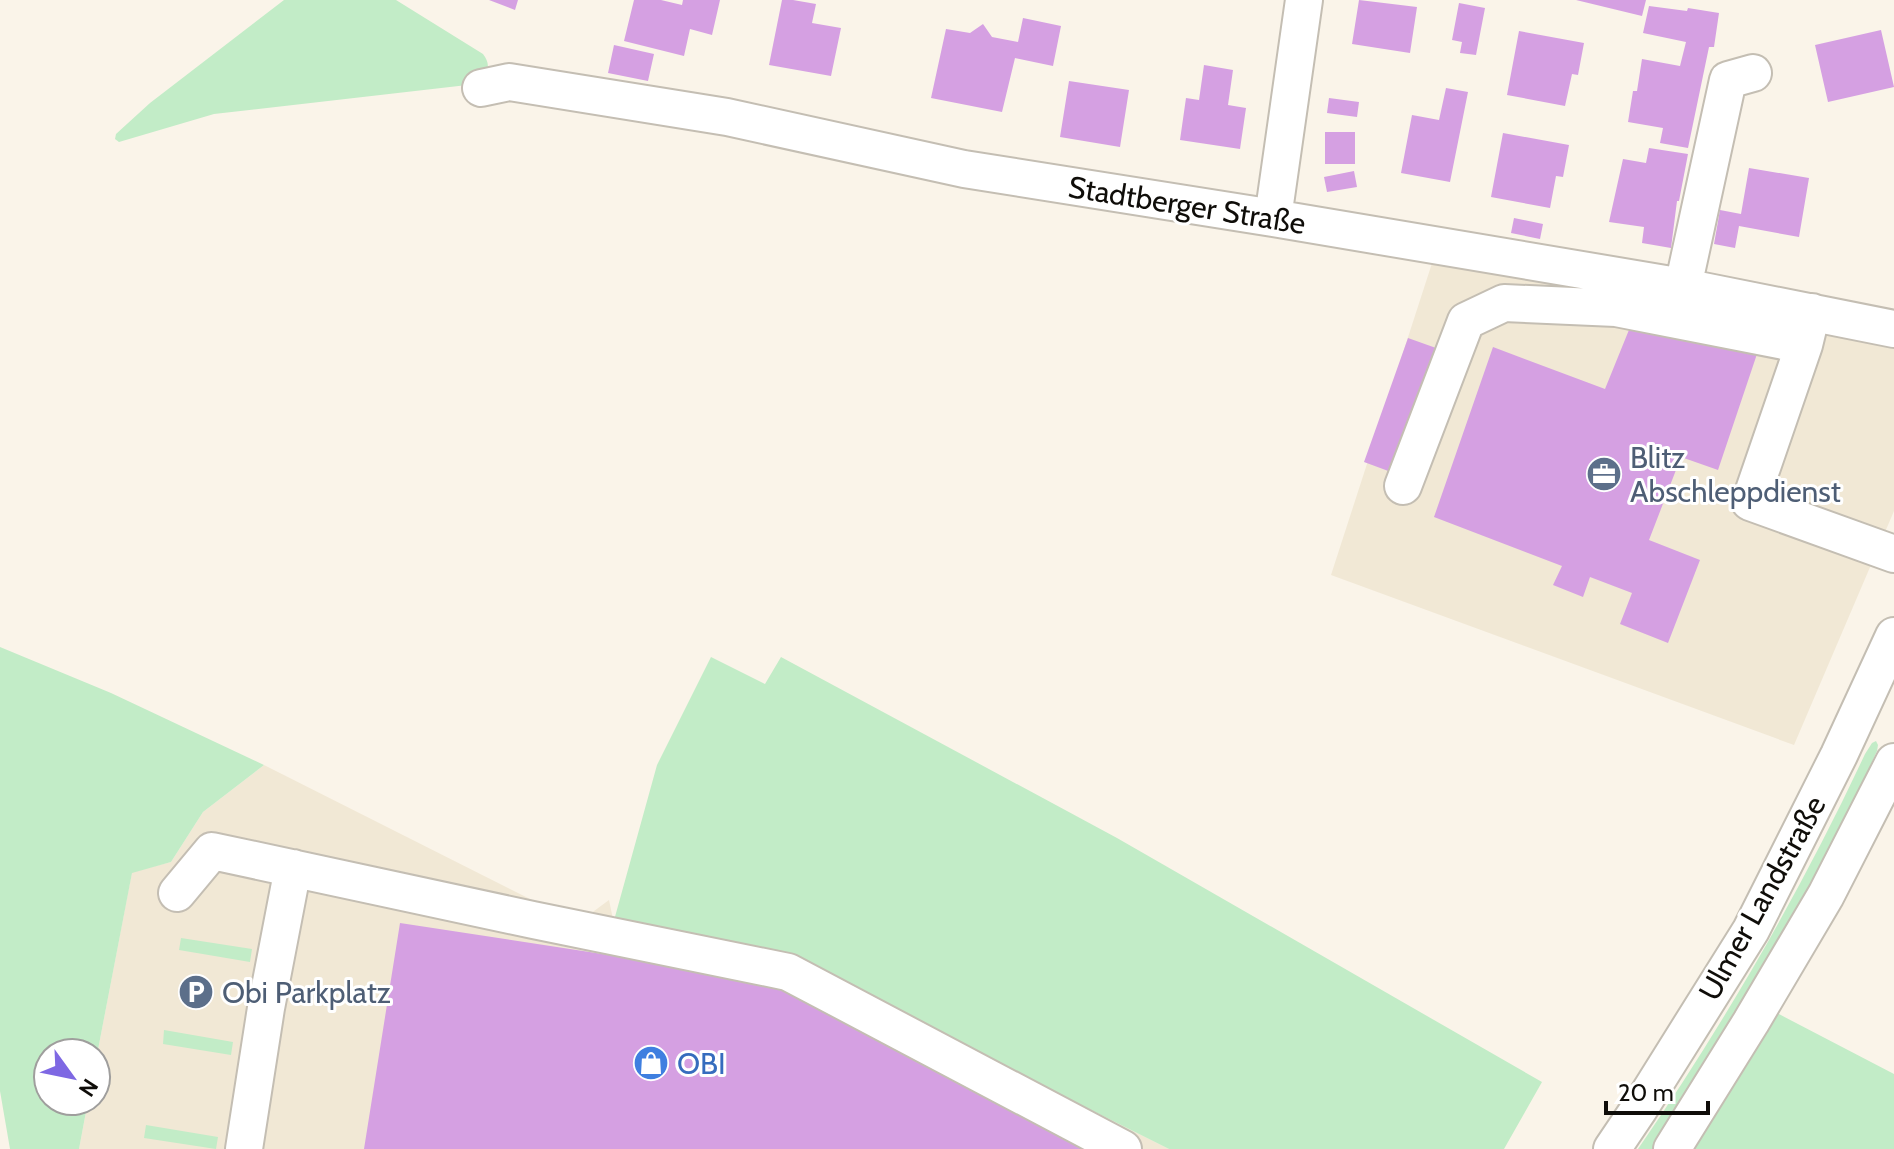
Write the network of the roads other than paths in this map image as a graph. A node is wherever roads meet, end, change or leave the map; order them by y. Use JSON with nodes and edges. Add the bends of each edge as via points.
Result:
{"nodes":[{"id":1,"x":1304,"y":0,"type":"edge"},
{"id":2,"x":1753,"y":73,"type":"dead end"},
{"id":3,"x":481,"y":88,"type":"dead end"},
{"id":4,"x":1273,"y":218,"type":"junction"},
{"id":5,"x":1683,"y":287,"type":"junction"},
{"id":6,"x":1808,"y":329,"type":"junction"},
{"id":7,"x":1894,"y":329,"type":"edge"},
{"id":8,"x":1403,"y":486,"type":"dead end"},
{"id":9,"x":1894,"y":554,"type":"edge"},
{"id":10,"x":1894,"y":636,"type":"edge"},
{"id":11,"x":1881,"y":702,"type":"edge"},
{"id":12,"x":1894,"y":762,"type":"edge"},
{"id":13,"x":293,"y":868,"type":"junction"},
{"id":14,"x":177,"y":893,"type":"dead end"},
{"id":15,"x":244,"y":1149,"type":"edge"},
{"id":16,"x":1123,"y":1149,"type":"edge"},
{"id":17,"x":1612,"y":1149,"type":"edge"},
{"id":18,"x":1672,"y":1149,"type":"edge"}],
"edges":[{"from":1,"to":4,"type":"street"},
{"from":2,"to":5,"type":"street","via":[[1728,80]]},
{"from":3,"to":4,"type":"street","name":"Stadtberger Straße","via":[[509,82],[727,117],[964,169]]},
{"from":4,"to":5,"type":"street","name":"Stadtberger Straße"},
{"from":5,"to":6,"type":"street","name":"Stadtberger Straße"},
{"from":6,"to":7,"type":"street","name":"Stadtberger Straße"},
{"from":6,"to":8,"type":"street","via":[[1616,308],[1504,303],[1466,321]]},
{"from":6,"to":9,"type":"street","via":[[1750,502]]},
{"from":10,"to":11,"type":"street","name":"Ulmer Landstraße"},
{"from":11,"to":17,"type":"street","name":"Ulmer Landstraße","via":[[1751,930]]},
{"from":12,"to":18,"type":"street","via":[[1826,895]]},
{"from":13,"to":14,"type":"street","via":[[212,851]]},
{"from":13,"to":15,"type":"street"},
{"from":13,"to":16,"type":"street","via":[[788,972]]}]}
